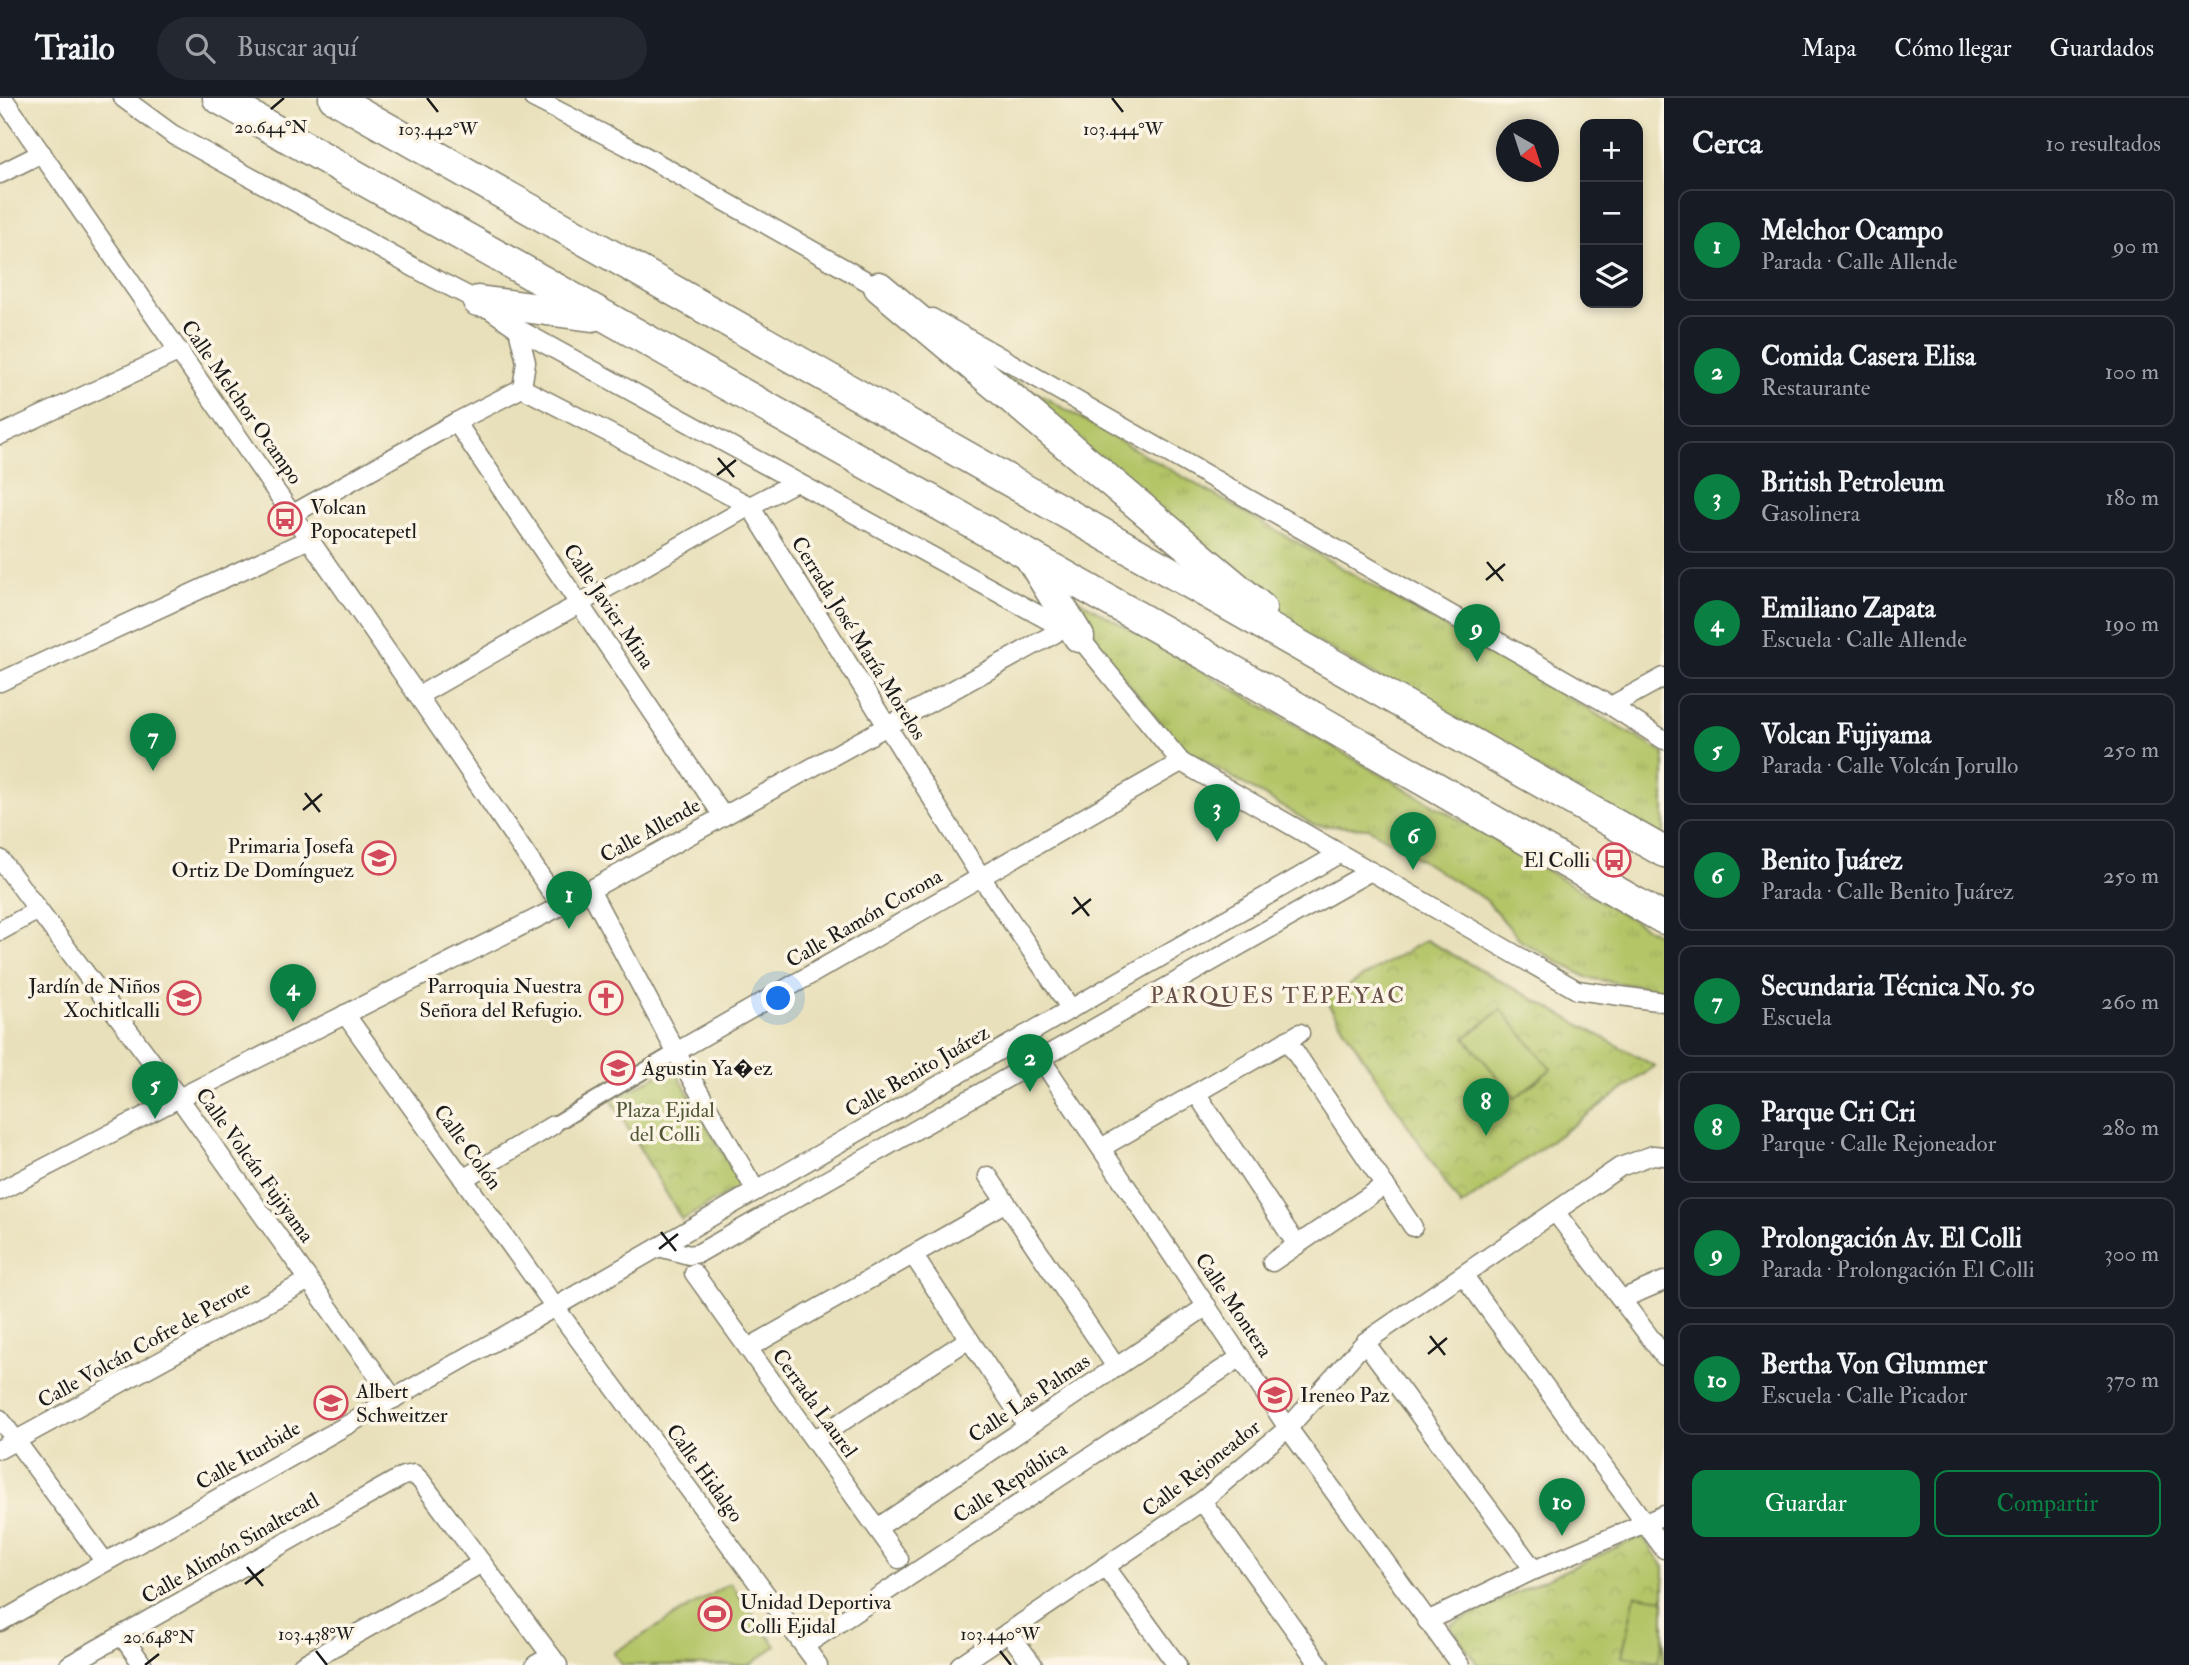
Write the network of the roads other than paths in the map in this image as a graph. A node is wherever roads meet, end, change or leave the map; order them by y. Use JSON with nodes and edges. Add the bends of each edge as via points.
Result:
{"nodes":[{"id":1,"x":3,"y":98,"type":"edge"},
{"id":2,"x":123,"y":98,"type":"edge"},
{"id":3,"x":218,"y":98,"type":"edge"},
{"id":4,"x":334,"y":98,"type":"edge"},
{"id":5,"x":533,"y":98,"type":"edge"},
{"id":6,"x":42,"y":153,"type":"junction"},
{"id":7,"x":0,"y":174,"type":"edge"},
{"id":8,"x":879,"y":287,"type":"junction"},
{"id":9,"x":478,"y":301,"type":"junction"},
{"id":10,"x":608,"y":318,"type":"junction"},
{"id":11,"x":519,"y":329,"type":"junction"},
{"id":12,"x":180,"y":351,"type":"junction"},
{"id":13,"x":522,"y":388,"type":"junction"},
{"id":14,"x":456,"y":422,"type":"junction"},
{"id":15,"x":0,"y":435,"type":"edge"},
{"id":16,"x":796,"y":482,"type":"junction"},
{"id":17,"x":750,"y":506,"type":"junction"},
{"id":18,"x":293,"y":514,"type":"junction"},
{"id":19,"x":309,"y":539,"type":"junction"},
{"id":20,"x":1029,"y":556,"type":"junction"},
{"id":21,"x":581,"y":603,"type":"junction"},
{"id":22,"x":1071,"y":633,"type":"junction"},
{"id":23,"x":1333,"y":664,"type":"junction"},
{"id":24,"x":1664,"y":677,"type":"edge"},
{"id":25,"x":0,"y":682,"type":"edge"},
{"id":26,"x":418,"y":696,"type":"junction"},
{"id":27,"x":1611,"y":706,"type":"junction"},
{"id":28,"x":888,"y":726,"type":"junction"},
{"id":29,"x":1664,"y":740,"type":"edge"},
{"id":30,"x":1181,"y":762,"type":"junction"},
{"id":31,"x":723,"y":816,"type":"junction"},
{"id":32,"x":1664,"y":852,"type":"edge"},
{"id":33,"x":1339,"y":854,"type":"junction"},
{"id":34,"x":0,"y":859,"type":"edge"},
{"id":35,"x":1369,"y":872,"type":"junction"},
{"id":36,"x":981,"y":877,"type":"junction"},
{"id":37,"x":590,"y":890,"type":"junction"},
{"id":38,"x":561,"y":906,"type":"junction"},
{"id":39,"x":38,"y":910,"type":"junction"},
{"id":40,"x":1664,"y":919,"type":"edge"},
{"id":41,"x":0,"y":931,"type":"edge"},
{"id":42,"x":1664,"y":1002,"type":"edge"},
{"id":43,"x":1071,"y":1009,"type":"junction"},
{"id":44,"x":345,"y":1014,"type":"junction"},
{"id":45,"x":1025,"y":1035,"type":"junction"},
{"id":46,"x":676,"y":1052,"type":"junction"},
{"id":47,"x":1041,"y":1058,"type":"junction"},
{"id":48,"x":1196,"y":1093,"type":"junction"},
{"id":49,"x":178,"y":1098,"type":"junction"},
{"id":50,"x":554,"y":1125,"type":"joint"},
{"id":51,"x":1101,"y":1148,"type":"junction"},
{"id":52,"x":1664,"y":1156,"type":"edge"},
{"id":53,"x":988,"y":1176,"type":"dead end"},
{"id":54,"x":463,"y":1179,"type":"junction"},
{"id":55,"x":1385,"y":1185,"type":"junction"},
{"id":56,"x":0,"y":1191,"type":"edge"},
{"id":57,"x":756,"y":1191,"type":"junction"},
{"id":58,"x":1006,"y":1202,"type":"junction"},
{"id":59,"x":1556,"y":1213,"type":"junction"},
{"id":60,"x":1413,"y":1227,"type":"dead end"},
{"id":61,"x":1297,"y":1245,"type":"junction"},
{"id":62,"x":659,"y":1247,"type":"junction"},
{"id":63,"x":913,"y":1255,"type":"junction"},
{"id":64,"x":1272,"y":1262,"type":"dead end"},
{"id":65,"x":694,"y":1273,"type":"dead end"},
{"id":66,"x":1464,"y":1276,"type":"junction"},
{"id":67,"x":309,"y":1280,"type":"junction"},
{"id":68,"x":1664,"y":1280,"type":"edge"},
{"id":69,"x":1622,"y":1299,"type":"junction"},
{"id":70,"x":1207,"y":1306,"type":"junction"},
{"id":71,"x":555,"y":1307,"type":"junction"},
{"id":72,"x":969,"y":1339,"type":"junction"},
{"id":73,"x":1366,"y":1342,"type":"junction"},
{"id":74,"x":748,"y":1348,"type":"junction"},
{"id":75,"x":1664,"y":1356,"type":"edge"},
{"id":76,"x":1241,"y":1357,"type":"junction"},
{"id":77,"x":1116,"y":1367,"type":"junction"},
{"id":78,"x":394,"y":1398,"type":"junction"},
{"id":79,"x":0,"y":1419,"type":"edge"},
{"id":80,"x":1027,"y":1426,"type":"junction"},
{"id":81,"x":1288,"y":1428,"type":"junction"},
{"id":82,"x":814,"y":1440,"type":"junction"},
{"id":83,"x":8,"y":1445,"type":"edge"},
{"id":84,"x":1202,"y":1501,"type":"junction"},
{"id":85,"x":1664,"y":1516,"type":"edge"},
{"id":86,"x":1645,"y":1524,"type":"junction"},
{"id":87,"x":877,"y":1528,"type":"junction"},
{"id":88,"x":1664,"y":1549,"type":"edge"},
{"id":89,"x":900,"y":1559,"type":"dead end"},
{"id":90,"x":105,"y":1562,"type":"junction"},
{"id":91,"x":482,"y":1563,"type":"junction"},
{"id":92,"x":1105,"y":1566,"type":"junction"},
{"id":93,"x":1534,"y":1570,"type":"junction"},
{"id":94,"x":1427,"y":1621,"type":"junction"},
{"id":95,"x":0,"y":1622,"type":"edge"},
{"id":96,"x":1008,"y":1632,"type":"junction"},
{"id":97,"x":122,"y":1636,"type":"junction"},
{"id":98,"x":804,"y":1646,"type":"junction"},
{"id":99,"x":548,"y":1662,"type":"edge"},
{"id":100,"x":69,"y":1665,"type":"edge"},
{"id":101,"x":144,"y":1665,"type":"edge"},
{"id":102,"x":302,"y":1665,"type":"edge"},
{"id":103,"x":818,"y":1665,"type":"edge"},
{"id":104,"x":960,"y":1665,"type":"edge"},
{"id":105,"x":1032,"y":1665,"type":"edge"},
{"id":106,"x":1177,"y":1665,"type":"edge"},
{"id":107,"x":1320,"y":1665,"type":"edge"},
{"id":108,"x":1460,"y":1665,"type":"edge"}],
"edges":[{"from":1,"to":6,"type":"street","name":"Calle Melchor Ocampo"},
{"from":2,"to":9,"type":"street","via":[[172,134]]},
{"from":3,"to":10,"type":"highway"},
{"from":4,"to":23,"type":"highway"},
{"from":5,"to":8,"type":"street"},
{"from":6,"to":7,"type":"street"},
{"from":6,"to":12,"type":"street","name":"Calle Melchor Ocampo"},
{"from":8,"to":23,"type":"highway"},
{"from":8,"to":27,"type":"street"},
{"from":9,"to":10,"type":"highway"},
{"from":9,"to":11,"type":"street"},
{"from":10,"to":20,"type":"highway"},
{"from":11,"to":13,"type":"street","via":[[526,362]]},
{"from":11,"to":16,"type":"street"},
{"from":12,"to":15,"type":"street"},
{"from":12,"to":18,"type":"street","name":"Calle Melchor Ocampo"},
{"from":13,"to":14,"type":"street"},
{"from":13,"to":17,"type":"street"},
{"from":14,"to":18,"type":"street"},
{"from":14,"to":21,"type":"street","name":"Calle Javier Mina"},
{"from":16,"to":17,"type":"street"},
{"from":16,"to":22,"type":"street"},
{"from":17,"to":21,"type":"street"},
{"from":17,"to":28,"type":"street","name":"Cerrada José María Morelos"},
{"from":18,"to":19,"type":"street","name":"Calle Melchor Ocampo"},
{"from":19,"to":25,"type":"street"},
{"from":19,"to":26,"type":"street","name":"Calle Melchor Ocampo"},
{"from":20,"to":22,"type":"highway"},
{"from":20,"to":40,"type":"highway"},
{"from":21,"to":26,"type":"street"},
{"from":21,"to":31,"type":"street","name":"Calle Javier Mina"},
{"from":22,"to":28,"type":"street","name":"Calle Allende","via":[[1054,634]]},
{"from":22,"to":30,"type":"street"},
{"from":23,"to":32,"type":"highway"},
{"from":24,"to":27,"type":"street"},
{"from":26,"to":38,"type":"street","name":"Calle Melchor Ocampo"},
{"from":27,"to":29,"type":"street"},
{"from":28,"to":31,"type":"street","name":"Calle Allende"},
{"from":28,"to":36,"type":"street","name":"Cerrada José María Morelos"},
{"from":30,"to":33,"type":"street"},
{"from":30,"to":36,"type":"street","name":"Calle Ramón Corona"},
{"from":31,"to":37,"type":"street","name":"Calle Allende"},
{"from":33,"to":35,"type":"street"},
{"from":33,"to":43,"type":"street","name":"Calle Benito Juárez"},
{"from":34,"to":39,"type":"street","name":"Calle Volcán Fujiyama"},
{"from":35,"to":42,"type":"street","via":[[1577,990]]},
{"from":35,"to":47,"type":"street"},
{"from":36,"to":43,"type":"street","name":"Cerrada José María Morelos"},
{"from":36,"to":46,"type":"street","name":"Calle Ramón Corona"},
{"from":37,"to":38,"type":"street","name":"Calle Allende"},
{"from":37,"to":46,"type":"street"},
{"from":38,"to":44,"type":"street","name":"Calle Allende"},
{"from":39,"to":41,"type":"street"},
{"from":39,"to":49,"type":"street","name":"Calle Volcán Fujiyama"},
{"from":43,"to":45,"type":"street","name":"Calle Benito Juárez"},
{"from":44,"to":49,"type":"street","name":"Calle Allende"},
{"from":44,"to":54,"type":"street","name":"Calle Colón"},
{"from":45,"to":47,"type":"street","name":"Calle Montera"},
{"from":45,"to":57,"type":"street","name":"Calle Benito Juárez"},
{"from":46,"to":50,"type":"street","name":"Calle Ramón Corona"},
{"from":46,"to":57,"type":"street"},
{"from":47,"to":51,"type":"street","name":"Calle Montera"},
{"from":47,"to":62,"type":"street","via":[[699,1252],[689,1255]]},
{"from":48,"to":51,"type":"street"},
{"from":48,"to":55,"type":"street","via":[[1294,1036]]},
{"from":48,"to":61,"type":"street"},
{"from":49,"to":56,"type":"street","name":"Calle Allende"},
{"from":49,"to":67,"type":"street","name":"Calle Volcán Fujiyama"},
{"from":50,"to":54,"type":"street","name":"Calle Ramón Corona"},
{"from":51,"to":70,"type":"street","name":"Calle Montera"},
{"from":52,"to":59,"type":"street","name":"Calle Rejoneador","via":[[1653,1155],[1620,1167]]},
{"from":53,"to":58,"type":"street"},
{"from":54,"to":71,"type":"street","name":"Calle Colón"},
{"from":55,"to":60,"type":"street"},
{"from":55,"to":61,"type":"street"},
{"from":57,"to":62,"type":"street","name":"Calle Benito Juárez"},
{"from":58,"to":63,"type":"street"},
{"from":58,"to":77,"type":"street"},
{"from":59,"to":66,"type":"street","name":"Calle Rejoneador"},
{"from":59,"to":69,"type":"street"},
{"from":61,"to":64,"type":"street"},
{"from":62,"to":71,"type":"street","name":"Calle Benito Juárez"},
{"from":63,"to":72,"type":"street"},
{"from":63,"to":74,"type":"street"},
{"from":65,"to":74,"type":"street","name":"Cerrada Laurel"},
{"from":66,"to":73,"type":"street","name":"Calle Rejoneador"},
{"from":66,"to":86,"type":"street"},
{"from":67,"to":78,"type":"street","name":"Calle Volcán Fujiyama"},
{"from":67,"to":83,"type":"street","name":"Calle Volcán Cofre de Perote"},
{"from":68,"to":69,"type":"street"},
{"from":69,"to":75,"type":"street"},
{"from":70,"to":76,"type":"street","name":"Calle Montera"},
{"from":70,"to":77,"type":"street","name":"Calle Las Palmas"},
{"from":71,"to":78,"type":"street","name":"Calle Iturbide"},
{"from":71,"to":98,"type":"street","name":"Calle Hidalgo"},
{"from":72,"to":80,"type":"street"},
{"from":72,"to":82,"type":"street"},
{"from":73,"to":81,"type":"street","name":"Calle Rejoneador"},
{"from":73,"to":93,"type":"street"},
{"from":74,"to":82,"type":"street","name":"Cerrada Laurel"},
{"from":76,"to":81,"type":"street","name":"Calle Montera"},
{"from":76,"to":98,"type":"street","name":"Calle República"},
{"from":77,"to":80,"type":"street","name":"Calle Las Palmas"},
{"from":78,"to":90,"type":"street","name":"Calle Iturbide"},
{"from":79,"to":83,"type":"street"},
{"from":80,"to":87,"type":"street","name":"Calle Las Palmas"},
{"from":81,"to":84,"type":"street","name":"Calle Rejoneador"},
{"from":81,"to":94,"type":"street","name":"Calle Montera"},
{"from":82,"to":87,"type":"street","name":"Cerrada Laurel"},
{"from":83,"to":90,"type":"street"},
{"from":84,"to":92,"type":"street","name":"Calle Rejoneador"},
{"from":84,"to":107,"type":"street"},
{"from":85,"to":86,"type":"street"},
{"from":86,"to":88,"type":"street"},
{"from":86,"to":93,"type":"street"},
{"from":87,"to":89,"type":"street","name":"Cerrada Laurel"},
{"from":90,"to":95,"type":"street","name":"Calle Iturbide"},
{"from":91,"to":97,"type":"street","name":"Calle Alimón Sinaltecatl","via":[[421,1481],[414,1475],[403,1476]]},
{"from":91,"to":99,"type":"street"},
{"from":91,"to":102,"type":"street"},
{"from":92,"to":96,"type":"street","name":"Calle Rejoneador"},
{"from":92,"to":106,"type":"street"},
{"from":93,"to":94,"type":"street"},
{"from":94,"to":108,"type":"street","name":"Calle Montera"},
{"from":96,"to":104,"type":"street","name":"Calle Rejoneador"},
{"from":96,"to":105,"type":"street"},
{"from":97,"to":100,"type":"street","name":"Calle Alimón Sinaltecatl"},
{"from":97,"to":101,"type":"street"},
{"from":98,"to":103,"type":"street","name":"Calle Hidalgo"}]}
